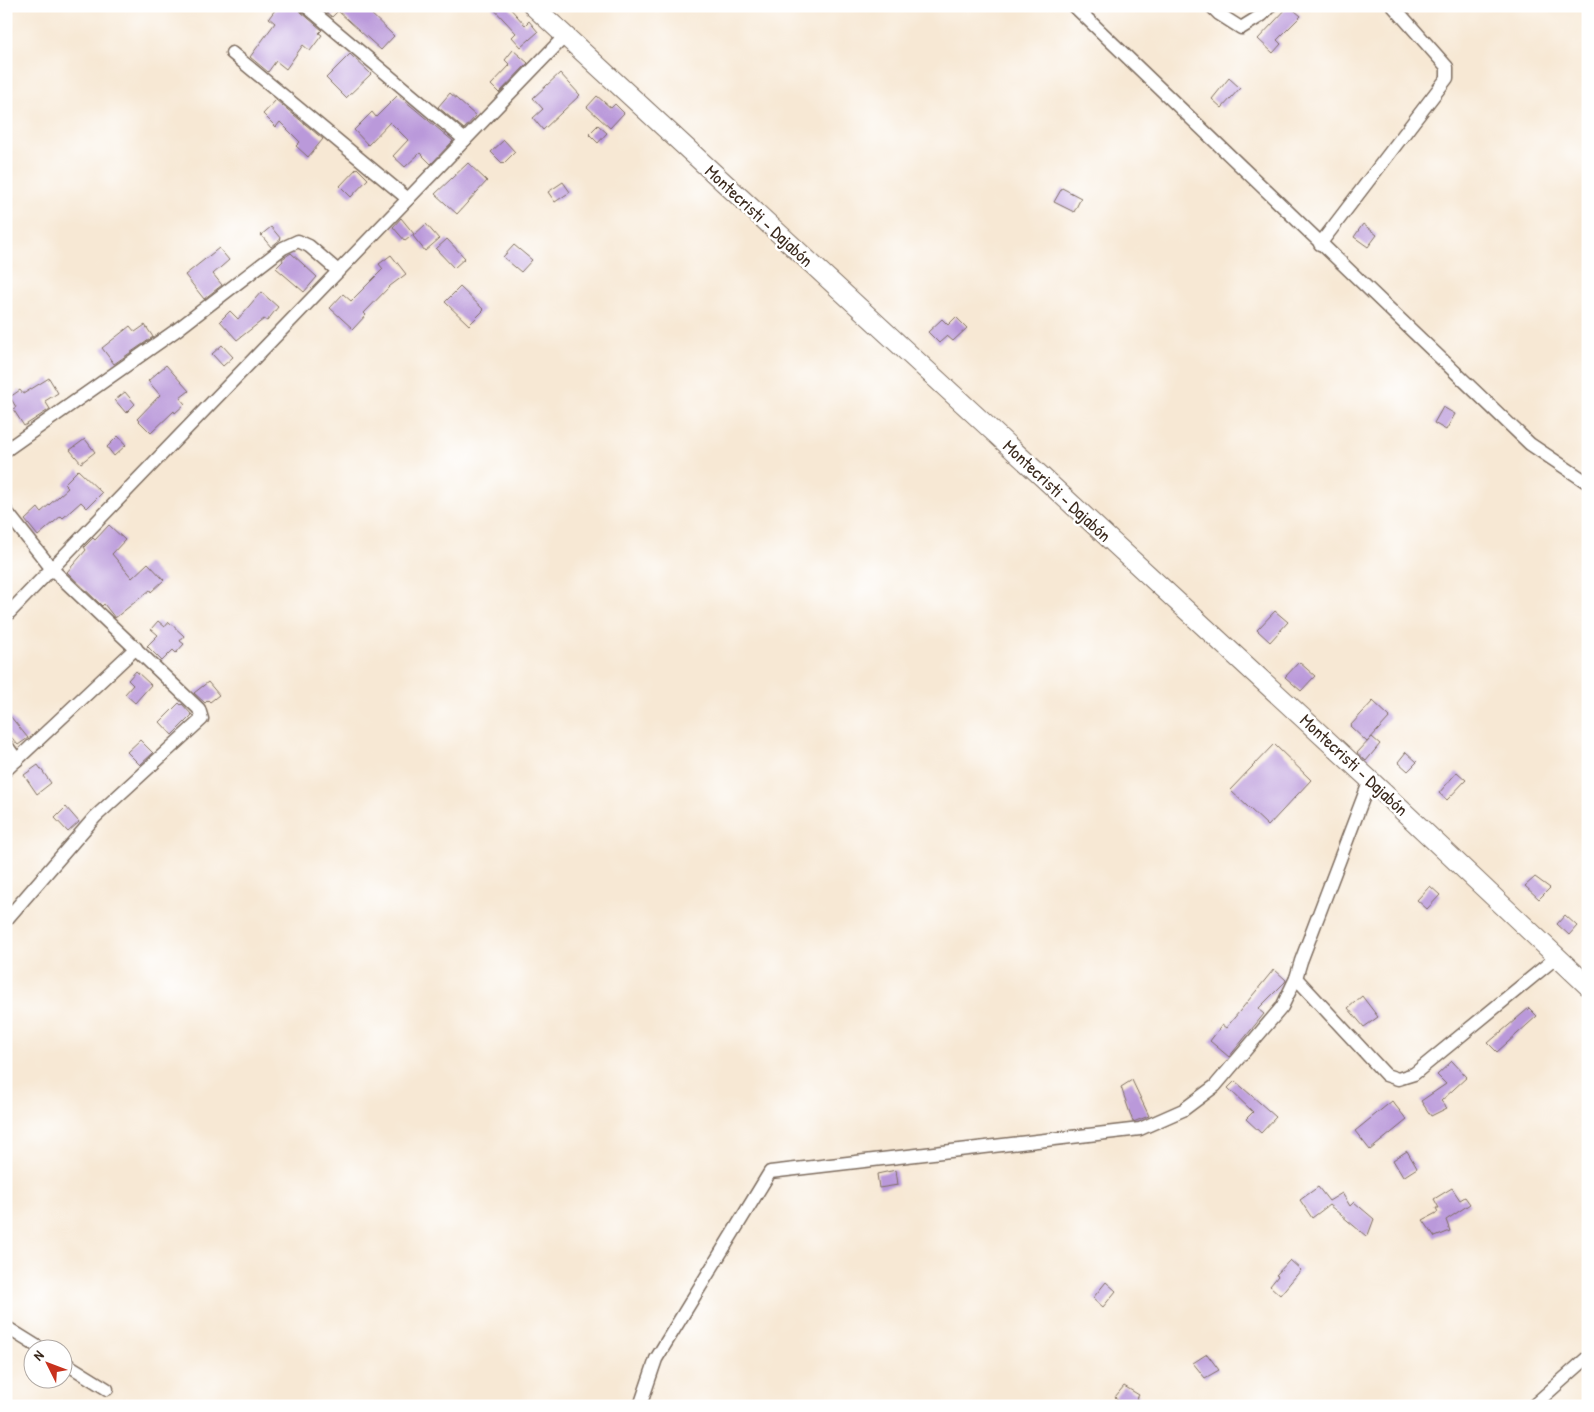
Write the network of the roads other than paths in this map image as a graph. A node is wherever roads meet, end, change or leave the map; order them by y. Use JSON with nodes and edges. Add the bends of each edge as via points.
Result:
{"nodes":[{"id":1,"x":306,"y":6,"type":"edge"},
{"id":2,"x":533,"y":6,"type":"edge"},
{"id":3,"x":1074,"y":6,"type":"edge"},
{"id":4,"x":1211,"y":6,"type":"edge"},
{"id":5,"x":1270,"y":6,"type":"edge"},
{"id":6,"x":1399,"y":9,"type":"edge"},
{"id":7,"x":565,"y":36,"type":"junction"},
{"id":8,"x":232,"y":53,"type":"dead end"},
{"id":9,"x":465,"y":140,"type":"junction"},
{"id":10,"x":408,"y":199,"type":"junction"},
{"id":11,"x":1320,"y":244,"type":"junction"},
{"id":12,"x":338,"y":272,"type":"junction"},
{"id":13,"x":6,"y":450,"type":"edge"},
{"id":14,"x":1588,"y":483,"type":"edge"},
{"id":15,"x":6,"y":511,"type":"edge"},
{"id":16,"x":52,"y":569,"type":"junction"},
{"id":17,"x":6,"y":616,"type":"edge"},
{"id":18,"x":136,"y":648,"type":"junction"},
{"id":19,"x":6,"y":745,"type":"edge"},
{"id":20,"x":17,"y":760,"type":"junction"},
{"id":21,"x":6,"y":770,"type":"edge"},
{"id":22,"x":1370,"y":780,"type":"junction"},
{"id":23,"x":6,"y":920,"type":"edge"},
{"id":24,"x":1558,"y":956,"type":"junction"},
{"id":25,"x":1296,"y":978,"type":"junction"},
{"id":26,"x":1583,"y":982,"type":"edge"},
{"id":27,"x":1588,"y":999,"type":"edge"},
{"id":28,"x":6,"y":1327,"type":"edge"},
{"id":29,"x":27,"y":1340,"type":"edge"},
{"id":30,"x":1588,"y":1357,"type":"edge"},
{"id":31,"x":72,"y":1368,"type":"edge"},
{"id":32,"x":107,"y":1389,"type":"dead end"},
{"id":33,"x":640,"y":1406,"type":"edge"},
{"id":34,"x":1533,"y":1406,"type":"edge"}],
"edges":[{"from":1,"to":9,"type":"street"},
{"from":2,"to":7,"type":"main road","name":"Montecristi - Dajabón"},
{"from":3,"to":11,"type":"street"},
{"from":4,"to":5,"type":"street","via":[[1241,28]]},
{"from":6,"to":11,"type":"street","via":[[1447,67],[1447,78]]},
{"from":7,"to":9,"type":"street"},
{"from":7,"to":22,"type":"main road","name":"Montecristi - Dajabón"},
{"from":8,"to":10,"type":"street"},
{"from":9,"to":10,"type":"street"},
{"from":10,"to":12,"type":"street"},
{"from":11,"to":14,"type":"street","via":[[1530,444]]},
{"from":12,"to":13,"type":"street","via":[[309,246],[298,241],[283,248],[178,329]]},
{"from":12,"to":16,"type":"street"},
{"from":15,"to":16,"type":"street"},
{"from":16,"to":17,"type":"street"},
{"from":16,"to":18,"type":"street"},
{"from":18,"to":20,"type":"street"},
{"from":18,"to":23,"type":"street","via":[[199,709],[202,719],[95,818]]},
{"from":19,"to":20,"type":"street"},
{"from":20,"to":21,"type":"street"},
{"from":22,"to":24,"type":"main road","name":"Montecristi - Dajabón"},
{"from":22,"to":25,"type":"street"},
{"from":24,"to":25,"type":"street","via":[[1414,1074],[1398,1078],[1386,1075]]},
{"from":24,"to":26,"type":"main road","name":"Montecristi - Dajabón"},
{"from":25,"to":33,"type":"street","via":[[1282,1007],[1215,1086],[1183,1110],[1140,1129],[770,1172],[656,1359]]},
{"from":26,"to":27,"type":"main road","name":"Montecristi - Dajabón"},
{"from":28,"to":29,"type":"street"},
{"from":30,"to":34,"type":"street"},
{"from":31,"to":32,"type":"street"}]}
